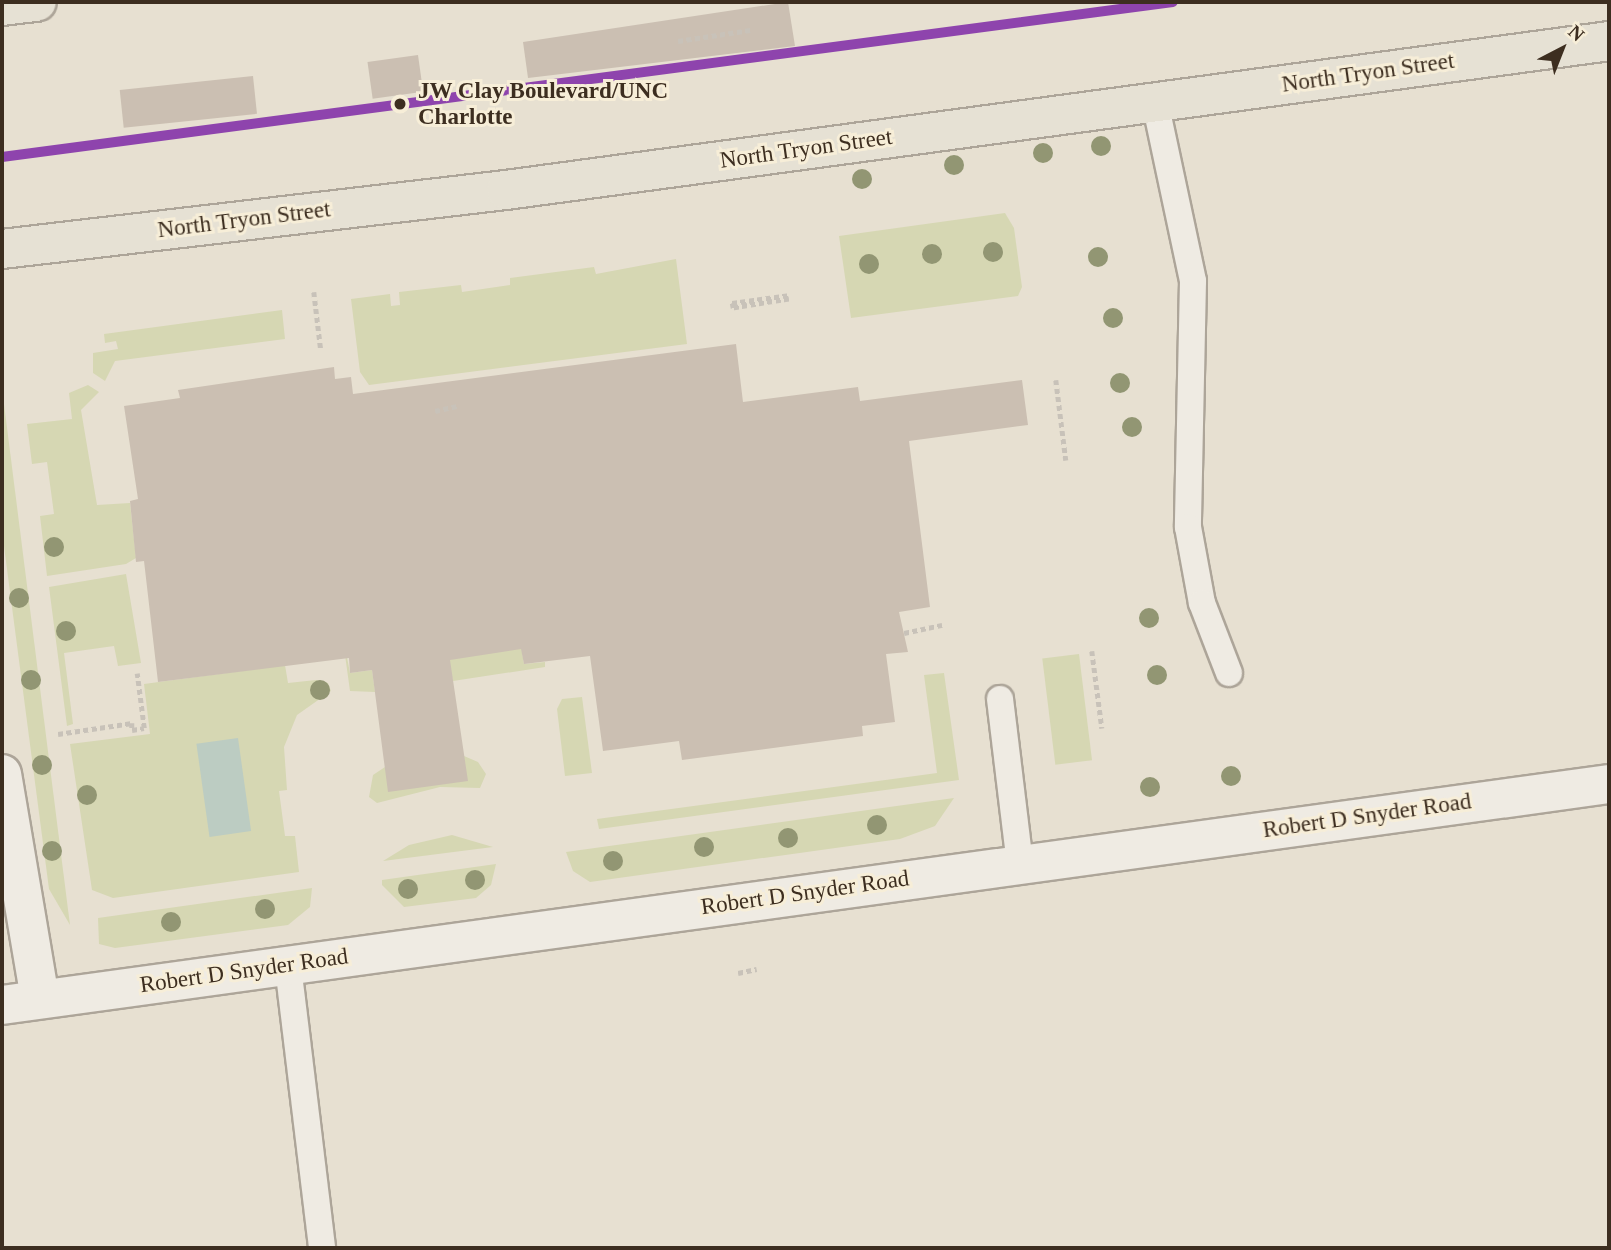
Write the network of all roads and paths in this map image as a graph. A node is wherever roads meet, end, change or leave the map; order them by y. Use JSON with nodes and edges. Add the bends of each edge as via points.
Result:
{"nodes":[{"id":1,"x":37,"y":2,"type":"edge"},
{"id":2,"x":2,"y":6,"type":"edge"},
{"id":3,"x":750,"y":30,"type":"dead end"},
{"id":4,"x":1609,"y":40,"type":"edge"},
{"id":5,"x":678,"y":41,"type":"dead end"},
{"id":6,"x":1155,"y":102,"type":"junction"},
{"id":7,"x":2,"y":249,"type":"edge"},
{"id":8,"x":314,"y":292,"type":"dead end"},
{"id":9,"x":789,"y":297,"type":"joint"},
{"id":10,"x":321,"y":351,"type":"dead end"},
{"id":11,"x":1056,"y":380,"type":"dead end"},
{"id":12,"x":457,"y":406,"type":"dead end"},
{"id":13,"x":435,"y":411,"type":"dead end"},
{"id":14,"x":1066,"y":460,"type":"dead end"},
{"id":15,"x":942,"y":625,"type":"dead end"},
{"id":16,"x":904,"y":633,"type":"dead end"},
{"id":17,"x":1092,"y":651,"type":"dead end"},
{"id":18,"x":137,"y":673,"type":"dead end"},
{"id":19,"x":1229,"y":673,"type":"dead end"},
{"id":20,"x":1000,"y":699,"type":"dead end"},
{"id":21,"x":1102,"y":728,"type":"dead end"},
{"id":22,"x":58,"y":734,"type":"dead end"},
{"id":23,"x":2,"y":774,"type":"edge"},
{"id":24,"x":1609,"y":784,"type":"edge"},
{"id":25,"x":1020,"y":864,"type":"junction"},
{"id":26,"x":288,"y":966,"type":"junction"},
{"id":27,"x":757,"y":969,"type":"dead end"},
{"id":28,"x":738,"y":972,"type":"dead end"},
{"id":29,"x":40,"y":999,"type":"junction"},
{"id":30,"x":2,"y":1005,"type":"edge"},
{"id":31,"x":322,"y":1248,"type":"edge"}],
"edges":[{"from":1,"to":2,"type":"main road"},
{"from":3,"to":5,"type":"path"},
{"from":4,"to":6,"type":"main road","name":"North Tryon Street"},
{"from":6,"to":7,"type":"main road","name":"North Tryon Street","via":[[506,190]]},
{"from":6,"to":19,"type":"lane","via":[[1193,281],[1188,527],[1202,603]]},
{"from":8,"to":10,"type":"path"},
{"from":9,"to":9,"type":"path","via":[[732,303],[733,308]]},
{"from":11,"to":14,"type":"path"},
{"from":12,"to":13,"type":"path"},
{"from":15,"to":16,"type":"path"},
{"from":17,"to":21,"type":"path"},
{"from":18,"to":22,"type":"path","via":[[144,728],[132,730],[132,723]]},
{"from":20,"to":25,"type":"lane"},
{"from":23,"to":29,"type":"street"},
{"from":24,"to":25,"type":"street","name":"Robert D Snyder Road"},
{"from":25,"to":26,"type":"street","name":"Robert D Snyder Road"},
{"from":26,"to":29,"type":"street","name":"Robert D Snyder Road"},
{"from":26,"to":31,"type":"lane"},
{"from":27,"to":28,"type":"path"},
{"from":29,"to":30,"type":"street","name":"Robert D Snyder Road"}]}
